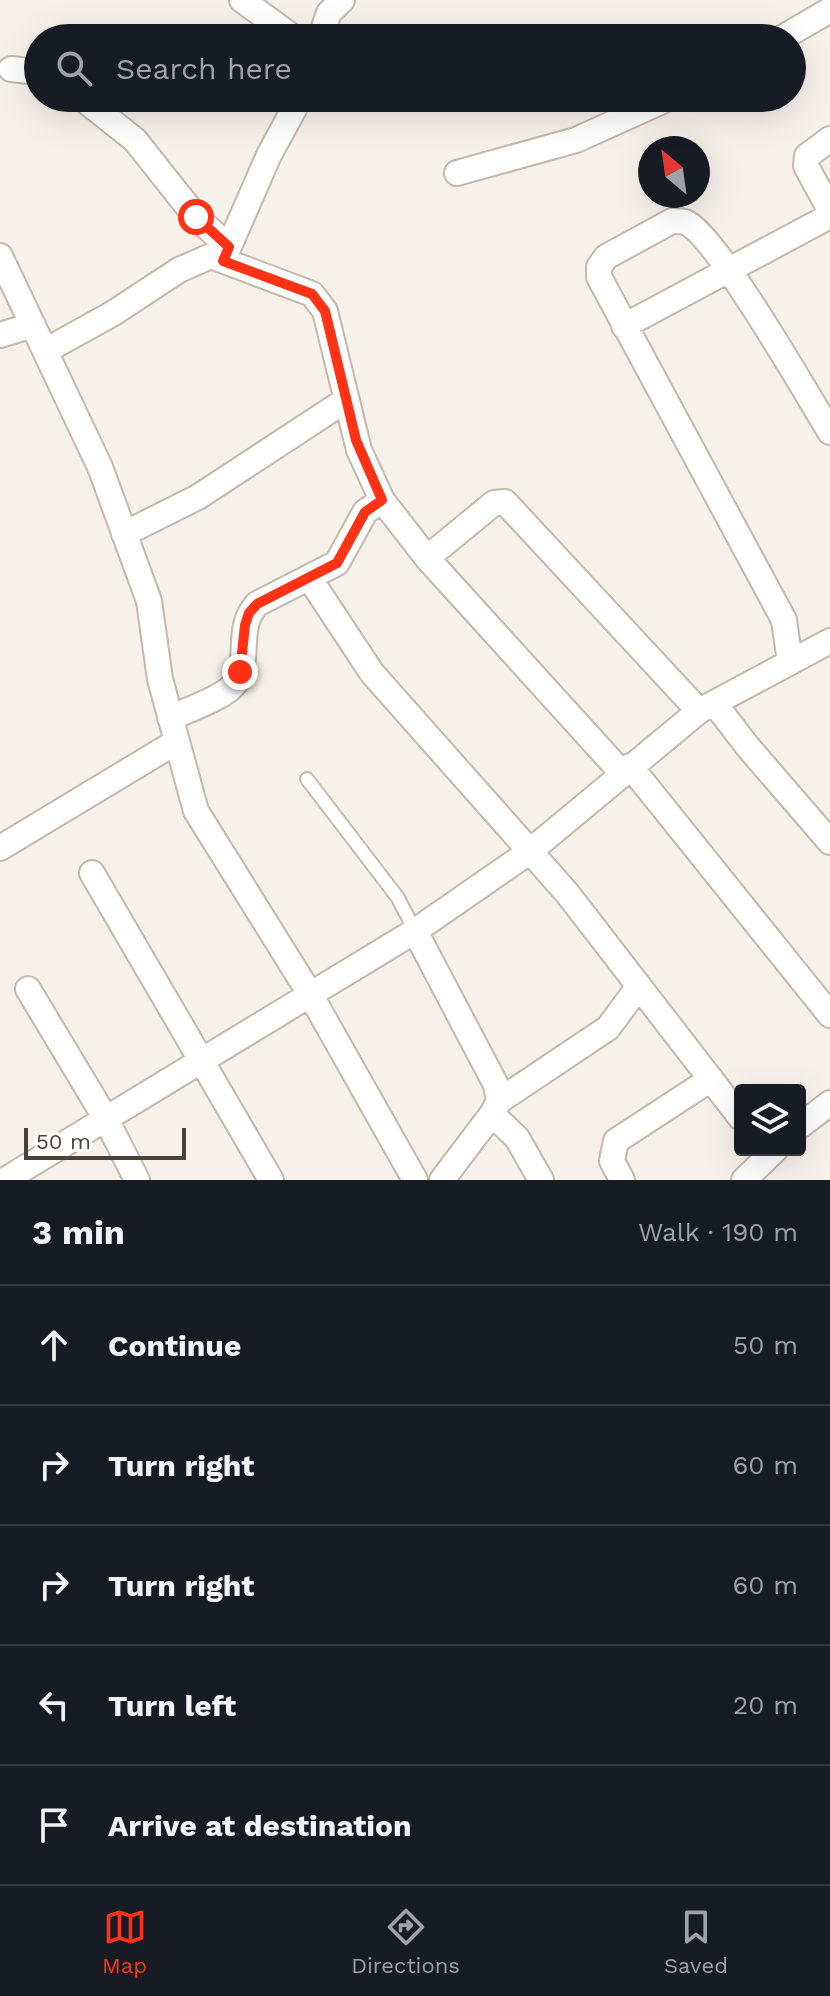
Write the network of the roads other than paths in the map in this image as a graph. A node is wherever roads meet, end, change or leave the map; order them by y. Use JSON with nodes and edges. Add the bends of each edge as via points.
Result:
{"nodes":[{"id":1,"x":242,"y":0,"type":"edge"},
{"id":2,"x":342,"y":0,"type":"edge"},
{"id":3,"x":830,"y":10,"type":"edge"},
{"id":4,"x":275,"y":24,"type":"edge"},
{"id":5,"x":325,"y":24,"type":"edge"},
{"id":6,"x":806,"y":24,"type":"edge"},
{"id":7,"x":11,"y":69,"type":"dead end"},
{"id":8,"x":24,"y":70,"type":"edge"},
{"id":9,"x":100,"y":112,"type":"edge"},
{"id":10,"x":292,"y":112,"type":"edge"},
{"id":11,"x":638,"y":112,"type":"edge"},
{"id":12,"x":830,"y":139,"type":"edge"},
{"id":13,"x":457,"y":173,"type":"dead end"},
{"id":14,"x":830,"y":213,"type":"edge"},
{"id":15,"x":226,"y":254,"type":"junction"},
{"id":16,"x":0,"y":256,"type":"edge"},
{"id":17,"x":730,"y":271,"type":"junction"},
{"id":18,"x":33,"y":325,"type":"junction"},
{"id":19,"x":624,"y":326,"type":"junction"},
{"id":20,"x":0,"y":335,"type":"edge"},
{"id":21,"x":45,"y":351,"type":"junction"},
{"id":22,"x":346,"y":400,"type":"junction"},
{"id":23,"x":830,"y":432,"type":"edge"},
{"id":24,"x":382,"y":500,"type":"junction"},
{"id":25,"x":124,"y":534,"type":"junction"},
{"id":26,"x":427,"y":558,"type":"junction"},
{"id":27,"x":310,"y":579,"type":"junction"},
{"id":28,"x":830,"y":641,"type":"edge"},
{"id":29,"x":790,"y":662,"type":"junction"},
{"id":30,"x":707,"y":708,"type":"junction"},
{"id":31,"x":170,"y":718,"type":"junction"},
{"id":32,"x":176,"y":742,"type":"junction"},
{"id":33,"x":626,"y":769,"type":"junction"},
{"id":34,"x":307,"y":779,"type":"dead end"},
{"id":35,"x":830,"y":842,"type":"edge"},
{"id":36,"x":0,"y":848,"type":"edge"},
{"id":37,"x":529,"y":852,"type":"junction"},
{"id":38,"x":92,"y":873,"type":"dead end"},
{"id":39,"x":415,"y":931,"type":"junction"},
{"id":40,"x":639,"y":986,"type":"junction"},
{"id":41,"x":28,"y":989,"type":"dead end"},
{"id":42,"x":310,"y":994,"type":"junction"},
{"id":43,"x":830,"y":1015,"type":"edge"},
{"id":44,"x":200,"y":1060,"type":"junction"},
{"id":45,"x":711,"y":1079,"type":"junction"},
{"id":46,"x":830,"y":1103,"type":"edge"},
{"id":47,"x":495,"y":1108,"type":"junction"},
{"id":48,"x":734,"y":1109,"type":"edge"},
{"id":49,"x":106,"y":1119,"type":"junction"},
{"id":50,"x":806,"y":1121,"type":"edge"},
{"id":51,"x":5,"y":1180,"type":"edge"},
{"id":52,"x":137,"y":1180,"type":"edge"},
{"id":53,"x":271,"y":1180,"type":"edge"},
{"id":54,"x":415,"y":1180,"type":"edge"},
{"id":55,"x":442,"y":1180,"type":"edge"},
{"id":56,"x":541,"y":1180,"type":"edge"},
{"id":57,"x":622,"y":1180,"type":"edge"}],
"edges":[{"from":1,"to":4,"type":"street"},
{"from":2,"to":5,"type":"street"},
{"from":3,"to":6,"type":"street"},
{"from":7,"to":8,"type":"street"},
{"from":9,"to":15,"type":"street","via":[[135,140]]},
{"from":10,"to":15,"type":"street"},
{"from":11,"to":13,"type":"street","via":[[576,140]]},
{"from":12,"to":14,"type":"street","via":[[807,156],[806,166]]},
{"from":14,"to":17,"type":"street"},
{"from":15,"to":21,"type":"street","via":[[179,270]]},
{"from":15,"to":22,"type":"street","via":[[312,294],[325,311]]},
{"from":16,"to":18,"type":"street"},
{"from":17,"to":19,"type":"street"},
{"from":17,"to":19,"type":"street","via":[[692,227],[672,221],[606,257],[599,267]]},
{"from":17,"to":23,"type":"street"},
{"from":18,"to":20,"type":"street"},
{"from":18,"to":21,"type":"street"},
{"from":19,"to":29,"type":"street","via":[[784,620]]},
{"from":21,"to":25,"type":"street","via":[[100,467]]},
{"from":22,"to":24,"type":"street","via":[[359,450]]},
{"from":22,"to":25,"type":"street","via":[[198,497]]},
{"from":24,"to":26,"type":"street"},
{"from":24,"to":27,"type":"street","via":[[365,512],[337,563]]},
{"from":25,"to":31,"type":"street","via":[[149,601]]},
{"from":26,"to":30,"type":"street","via":[[494,503],[505,502]]},
{"from":26,"to":33,"type":"street"},
{"from":27,"to":31,"type":"street","via":[[249,613],[236,683]]},
{"from":27,"to":37,"type":"street","via":[[366,665]]},
{"from":28,"to":29,"type":"street"},
{"from":29,"to":30,"type":"street"},
{"from":30,"to":33,"type":"street"},
{"from":30,"to":35,"type":"street"},
{"from":31,"to":32,"type":"street"},
{"from":32,"to":36,"type":"street"},
{"from":32,"to":42,"type":"street","via":[[196,811]]},
{"from":33,"to":37,"type":"street"},
{"from":33,"to":43,"type":"street"},
{"from":34,"to":39,"type":"lane","via":[[398,898]]},
{"from":37,"to":39,"type":"street"},
{"from":37,"to":40,"type":"street"},
{"from":38,"to":44,"type":"street"},
{"from":39,"to":42,"type":"street"},
{"from":39,"to":47,"type":"street","via":[[496,1085]]},
{"from":40,"to":45,"type":"street"},
{"from":40,"to":47,"type":"street","via":[[608,1028]]},
{"from":41,"to":49,"type":"street"},
{"from":42,"to":44,"type":"street"},
{"from":42,"to":54,"type":"street"},
{"from":44,"to":49,"type":"street"},
{"from":44,"to":53,"type":"street"},
{"from":45,"to":48,"type":"street"},
{"from":45,"to":57,"type":"street","via":[[616,1141],[612,1161]]},
{"from":46,"to":50,"type":"street"},
{"from":47,"to":55,"type":"street"},
{"from":47,"to":56,"type":"street"},
{"from":49,"to":51,"type":"street"},
{"from":49,"to":52,"type":"street"}]}
